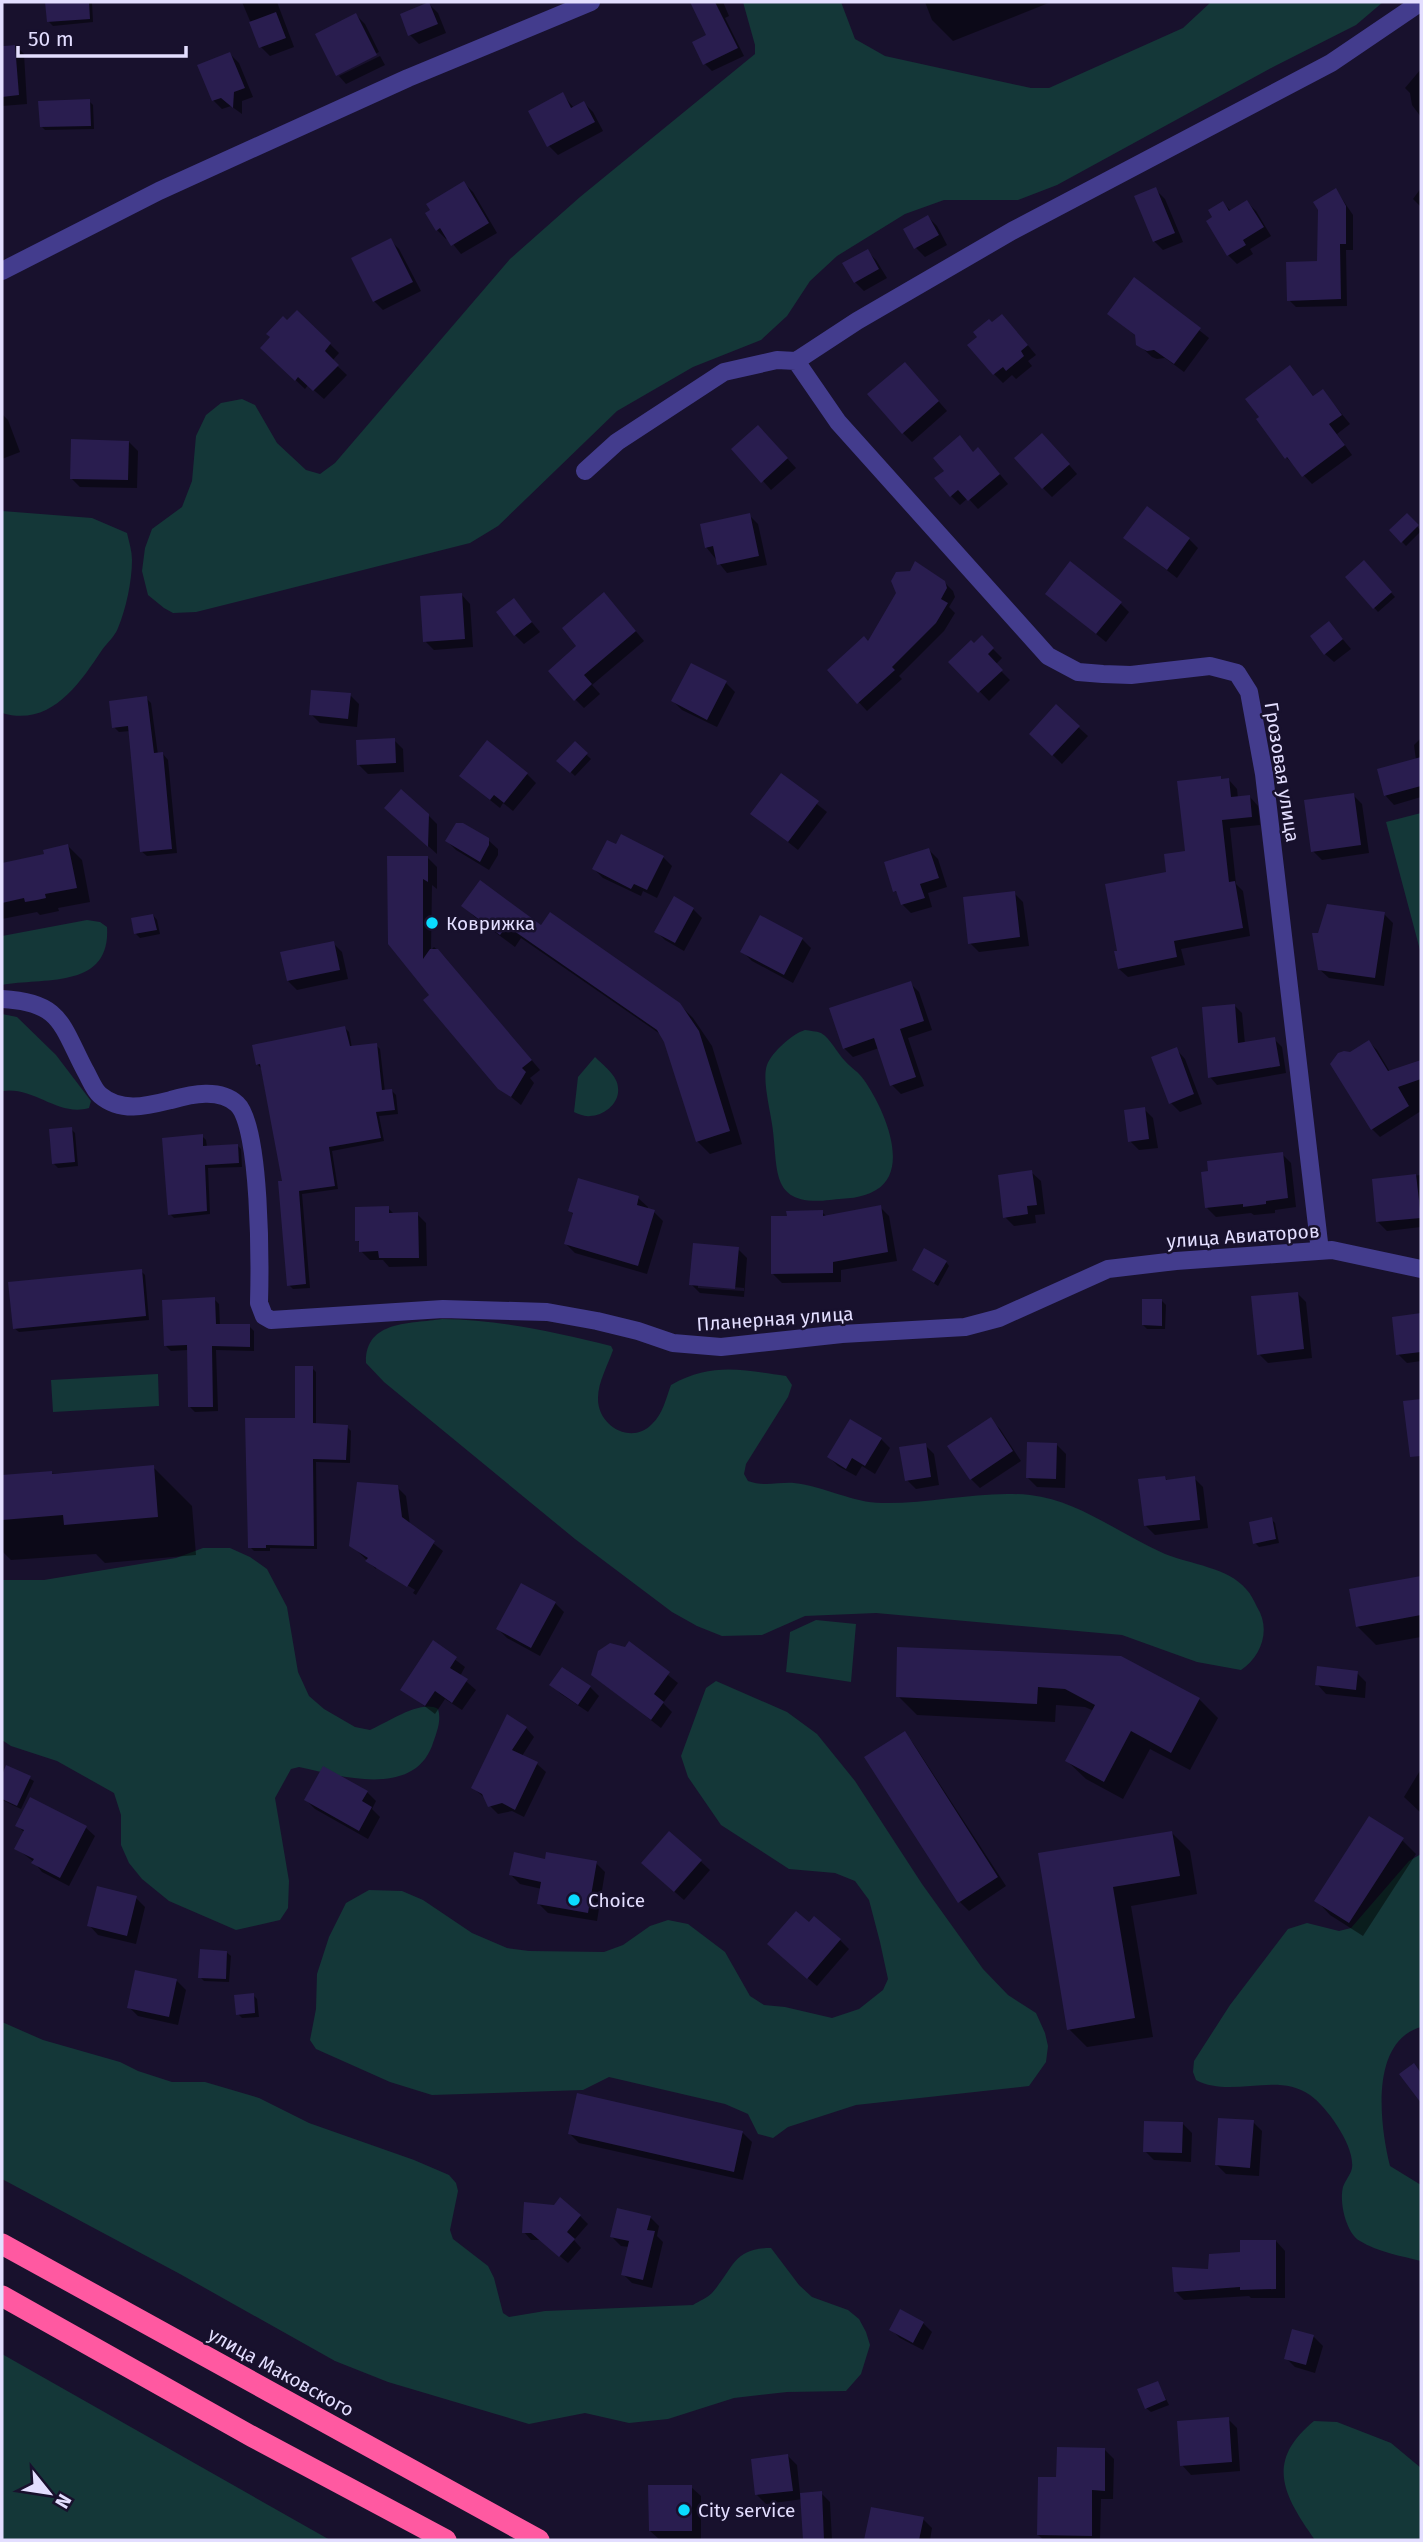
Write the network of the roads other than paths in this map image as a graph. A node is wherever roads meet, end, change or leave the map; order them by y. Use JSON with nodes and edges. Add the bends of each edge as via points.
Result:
{"nodes":[{"id":1,"x":591,"y":2,"type":"edge"},
{"id":2,"x":1421,"y":2,"type":"edge"},
{"id":3,"x":2,"y":271,"type":"edge"},
{"id":4,"x":796,"y":361,"type":"junction"},
{"id":5,"x":585,"y":471,"type":"dead end"},
{"id":6,"x":2,"y":999,"type":"edge"},
{"id":7,"x":1320,"y":1251,"type":"junction"},
{"id":8,"x":1108,"y":1269,"type":"joint"},
{"id":9,"x":1421,"y":1269,"type":"edge"},
{"id":10,"x":2,"y":2244,"type":"edge"},
{"id":11,"x":2,"y":2296,"type":"edge"},
{"id":12,"x":446,"y":2540,"type":"edge"},
{"id":13,"x":540,"y":2540,"type":"edge"}],
"edges":[{"from":1,"to":3,"type":"street","via":[[171,185]]},
{"from":2,"to":4,"type":"street","via":[[1331,63],[1012,230]]},
{"from":4,"to":5,"type":"street","via":[[777,360],[724,372],[617,442]]},
{"from":4,"to":7,"type":"street","name":"Грозовая улица","via":[[838,422],[1048,656],[1078,672],[1131,675],[1210,666],[1241,678],[1249,692],[1264,775]]},
{"from":6,"to":8,"type":"street","name":"Планерная улица","via":[[26,1000],[52,1012],[98,1094],[117,1104],[145,1106],[216,1093],[239,1105],[248,1122],[257,1191],[258,1303],[271,1320],[443,1309],[547,1312],[692,1347],[721,1348],[965,1326],[999,1318]]},
{"from":7,"to":8,"type":"street","name":"улица Авиаторов"},
{"from":7,"to":9,"type":"street","name":"улица Авиаторов"},
{"from":10,"to":13,"type":"highway","name":"улица Маковского"},
{"from":11,"to":12,"type":"highway"}]}
